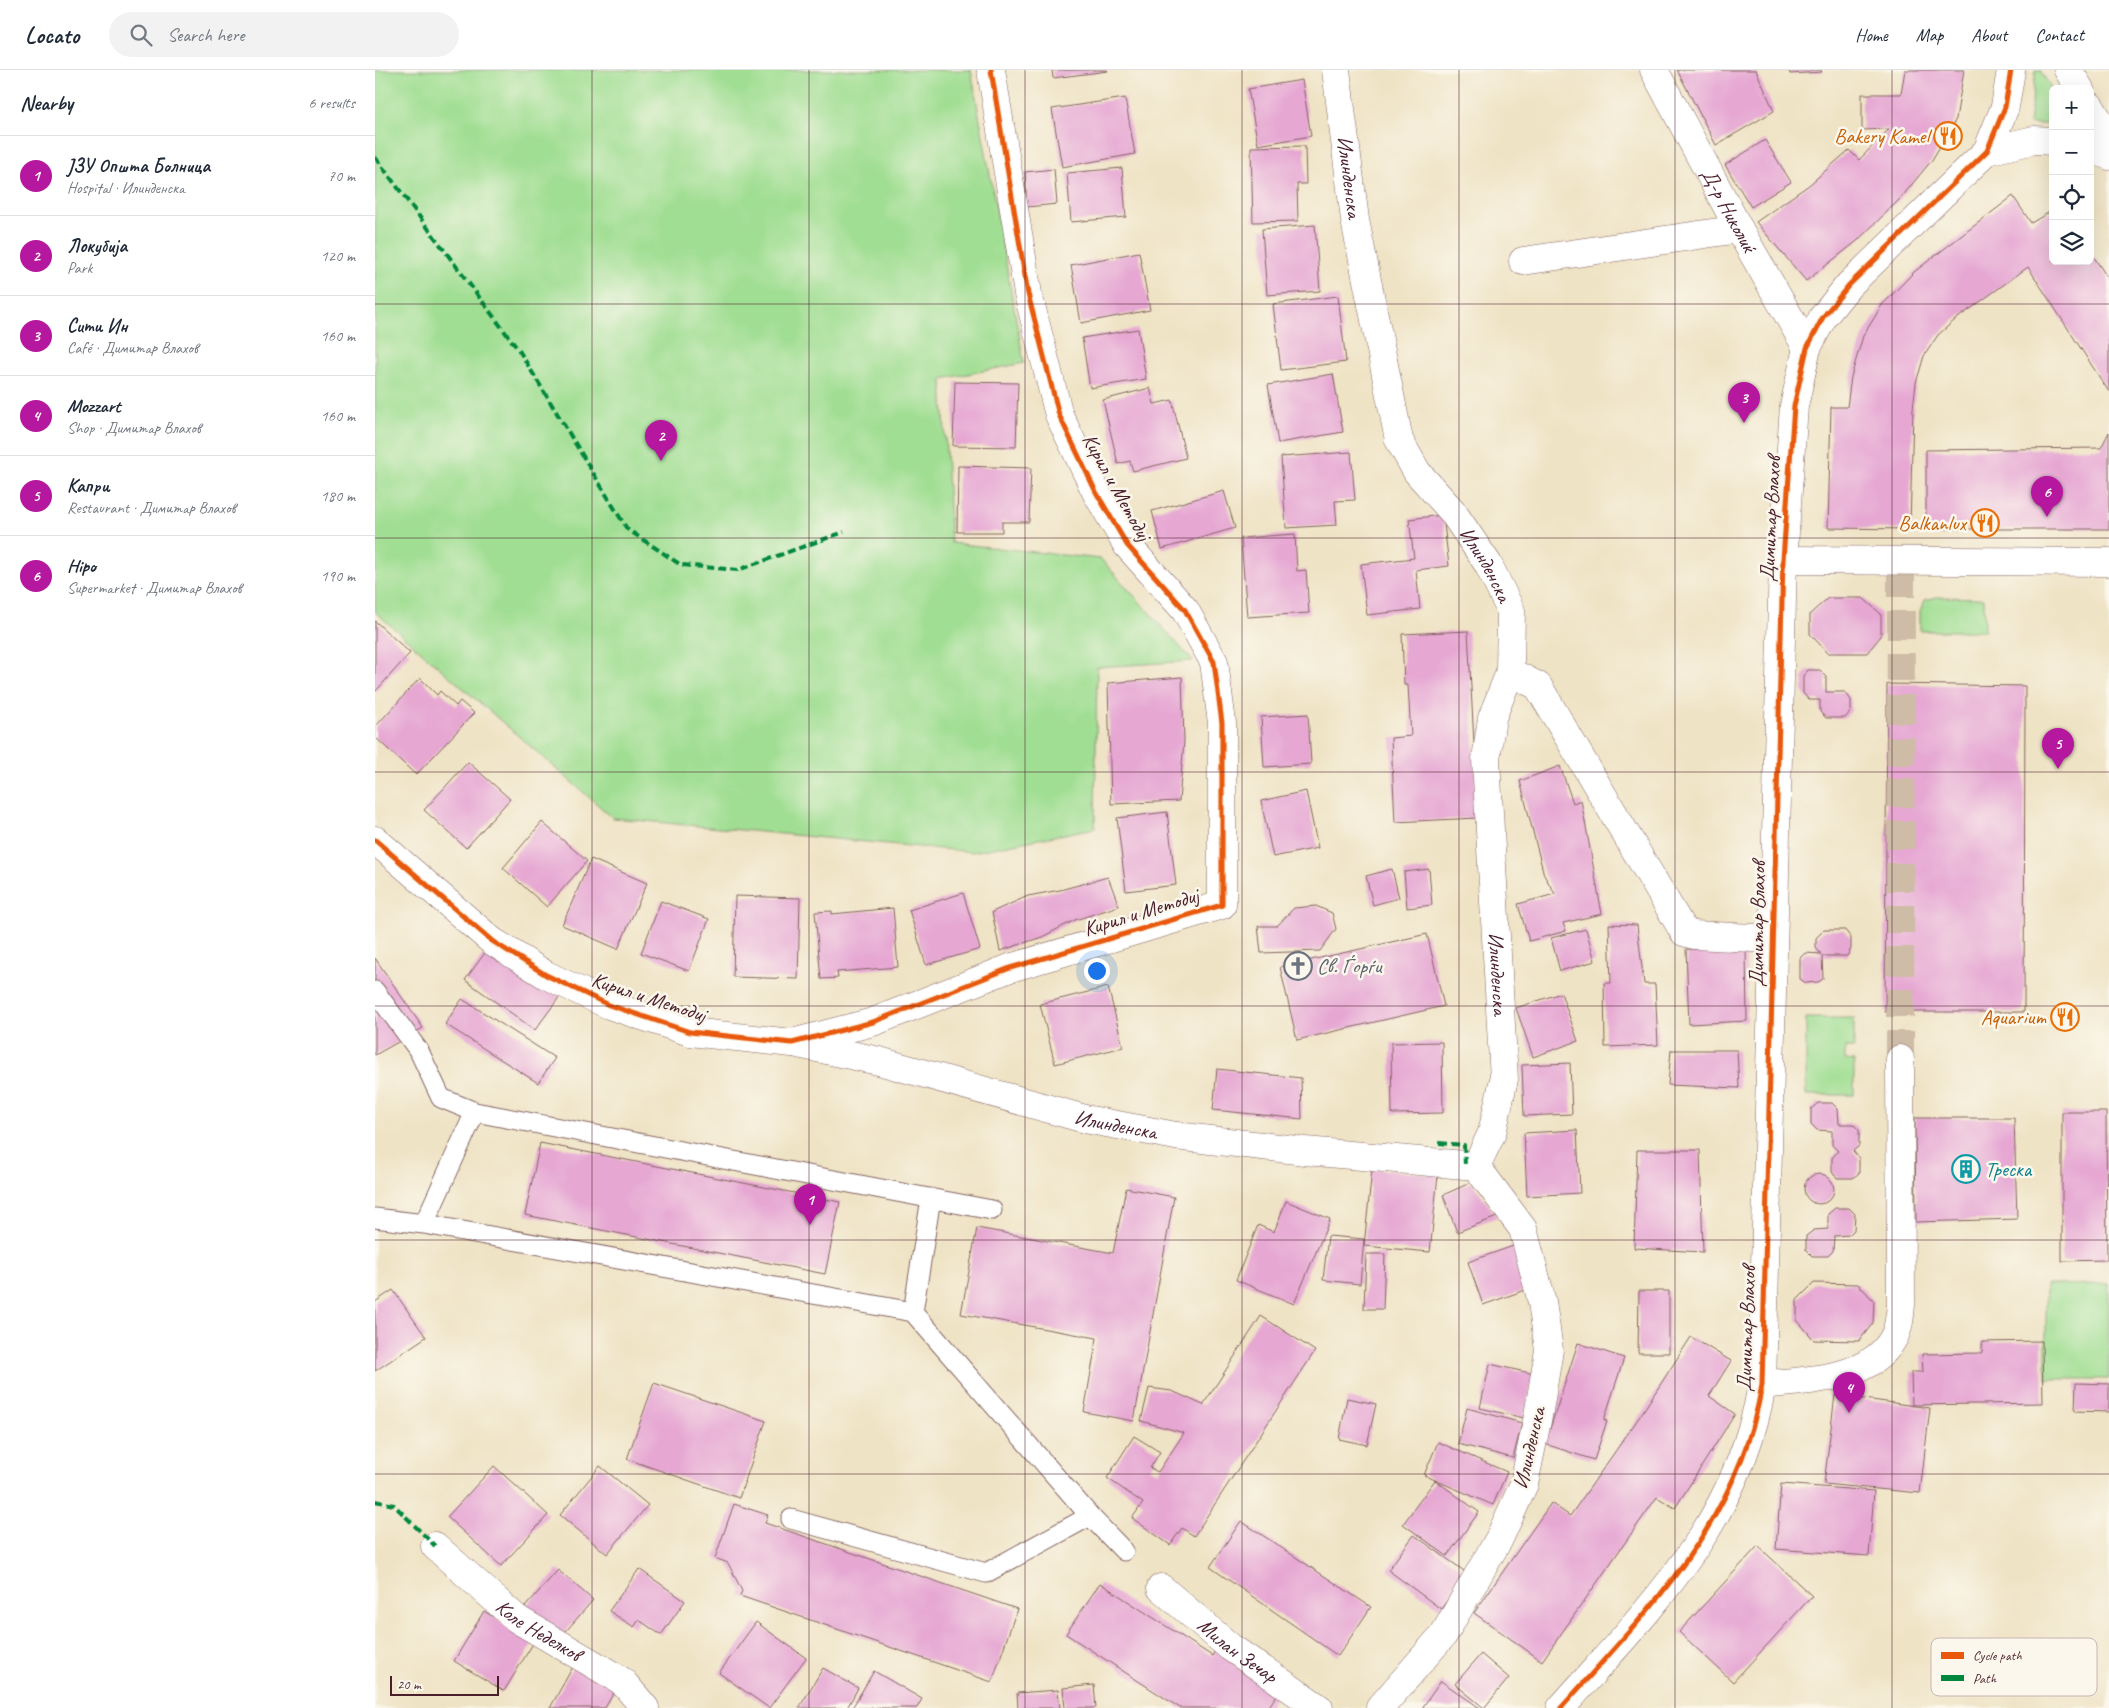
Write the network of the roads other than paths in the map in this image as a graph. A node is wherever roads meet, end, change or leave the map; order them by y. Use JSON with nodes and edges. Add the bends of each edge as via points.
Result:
{"nodes":[{"id":1,"x":991,"y":70,"type":"edge"},
{"id":2,"x":1336,"y":70,"type":"edge"},
{"id":3,"x":1654,"y":70,"type":"edge"},
{"id":4,"x":2011,"y":70,"type":"edge"},
{"id":5,"x":2068,"y":70,"type":"edge"},
{"id":6,"x":2077,"y":85,"type":"edge"},
{"id":7,"x":2094,"y":113,"type":"edge"},
{"id":8,"x":2109,"y":137,"type":"edge"},
{"id":9,"x":2049,"y":142,"type":"edge"},
{"id":10,"x":2094,"y":150,"type":"edge"},
{"id":11,"x":1987,"y":151,"type":"junction"},
{"id":12,"x":2109,"y":156,"type":"edge"},
{"id":13,"x":1739,"y":229,"type":"junction"},
{"id":14,"x":1523,"y":261,"type":"dead end"},
{"id":15,"x":1807,"y":348,"type":"junction"},
{"id":16,"x":1783,"y":560,"type":"junction"},
{"id":17,"x":2109,"y":562,"type":"edge"},
{"id":18,"x":1510,"y":672,"type":"junction"},
{"id":19,"x":375,"y":840,"type":"edge"},
{"id":20,"x":1773,"y":939,"type":"junction"},
{"id":21,"x":375,"y":991,"type":"edge"},
{"id":22,"x":792,"y":1043,"type":"junction"},
{"id":23,"x":1900,"y":1059,"type":"tunnel mouth"},
{"id":24,"x":475,"y":1112,"type":"junction"},
{"id":25,"x":1476,"y":1166,"type":"junction"},
{"id":26,"x":931,"y":1198,"type":"junction"},
{"id":27,"x":992,"y":1210,"type":"dead end"},
{"id":28,"x":375,"y":1218,"type":"edge"},
{"id":29,"x":424,"y":1224,"type":"junction"},
{"id":30,"x":913,"y":1312,"type":"junction"},
{"id":31,"x":1762,"y":1385,"type":"junction"},
{"id":32,"x":1089,"y":1516,"type":"junction"},
{"id":33,"x":791,"y":1519,"type":"dead end"},
{"id":34,"x":435,"y":1546,"type":"dead end"},
{"id":35,"x":1124,"y":1551,"type":"dead end"},
{"id":36,"x":1161,"y":1588,"type":"dead end"},
{"id":37,"x":645,"y":1708,"type":"edge"},
{"id":38,"x":1319,"y":1708,"type":"edge"},
{"id":39,"x":1380,"y":1708,"type":"edge"},
{"id":40,"x":1561,"y":1708,"type":"edge"}],
"edges":[{"from":1,"to":22,"type":"street","name":"Кирил и Методиј","via":[[1028,294],[1059,415],[1096,492],[1127,544],[1185,610],[1214,662],[1222,722],[1222,905],[1011,968],[873,1022]]},
{"from":2,"to":18,"type":"street","name":"Илинденска","via":[[1355,220],[1399,440],[1417,472],[1452,511],[1487,564],[1511,611]]},
{"from":3,"to":13,"type":"street","name":"Д-р Николиќ"},
{"from":4,"to":11,"type":"street","via":[[2005,107]]},
{"from":5,"to":6,"type":"street"},
{"from":7,"to":8,"type":"street"},
{"from":9,"to":11,"type":"street","via":[[2034,140]]},
{"from":10,"to":12,"type":"street"},
{"from":11,"to":15,"type":"street","name":"Димитар Влахов","via":[[1849,285],[1823,317]]},
{"from":13,"to":14,"type":"street"},
{"from":13,"to":15,"type":"street","name":"Д-р Николиќ"},
{"from":15,"to":16,"type":"street","name":"Димитар Влахов","via":[[1794,406]]},
{"from":16,"to":17,"type":"street","name":"Димитар Влахов"},
{"from":16,"to":20,"type":"street","name":"Димитар Влахов"},
{"from":18,"to":20,"type":"street","via":[[1538,686],[1684,932]]},
{"from":18,"to":25,"type":"street","name":"Илинденска","via":[[1493,718],[1486,759],[1504,1079],[1492,1133]]},
{"from":19,"to":22,"type":"street","name":"Кирил и Методиј","via":[[492,941],[553,978],[609,1005],[690,1032]]},
{"from":20,"to":31,"type":"street","name":"Димитар Влахов"},
{"from":21,"to":24,"type":"lane","via":[[419,1051],[441,1098]]},
{"from":22,"to":25,"type":"street","name":"Илинденска","via":[[879,1061],[1085,1120],[1176,1136]]},
{"from":23,"to":31,"type":"street","name":"Димитар Влахов","via":[[1901,1305],[1893,1338],[1877,1358],[1854,1370]]},
{"from":24,"to":26,"type":"lane"},
{"from":24,"to":29,"type":"lane"},
{"from":25,"to":39,"type":"street","name":"Илинденска","via":[[1523,1229],[1542,1302],[1549,1350],[1543,1388],[1524,1484],[1499,1539],[1444,1634]]},
{"from":26,"to":27,"type":"lane"},
{"from":26,"to":30,"type":"lane"},
{"from":28,"to":29,"type":"lane"},
{"from":29,"to":30,"type":"lane"},
{"from":30,"to":32,"type":"lane"},
{"from":31,"to":40,"type":"street","name":"Димитар Влахов","via":[[1756,1421],[1717,1514],[1668,1587]]},
{"from":32,"to":33,"type":"lane","via":[[986,1573]]},
{"from":32,"to":35,"type":"lane"},
{"from":34,"to":37,"type":"street","name":"Коле Неделков","via":[[517,1619],[622,1681]]},
{"from":36,"to":38,"type":"street","name":"Милан Зечар","via":[[1230,1647]]}]}
